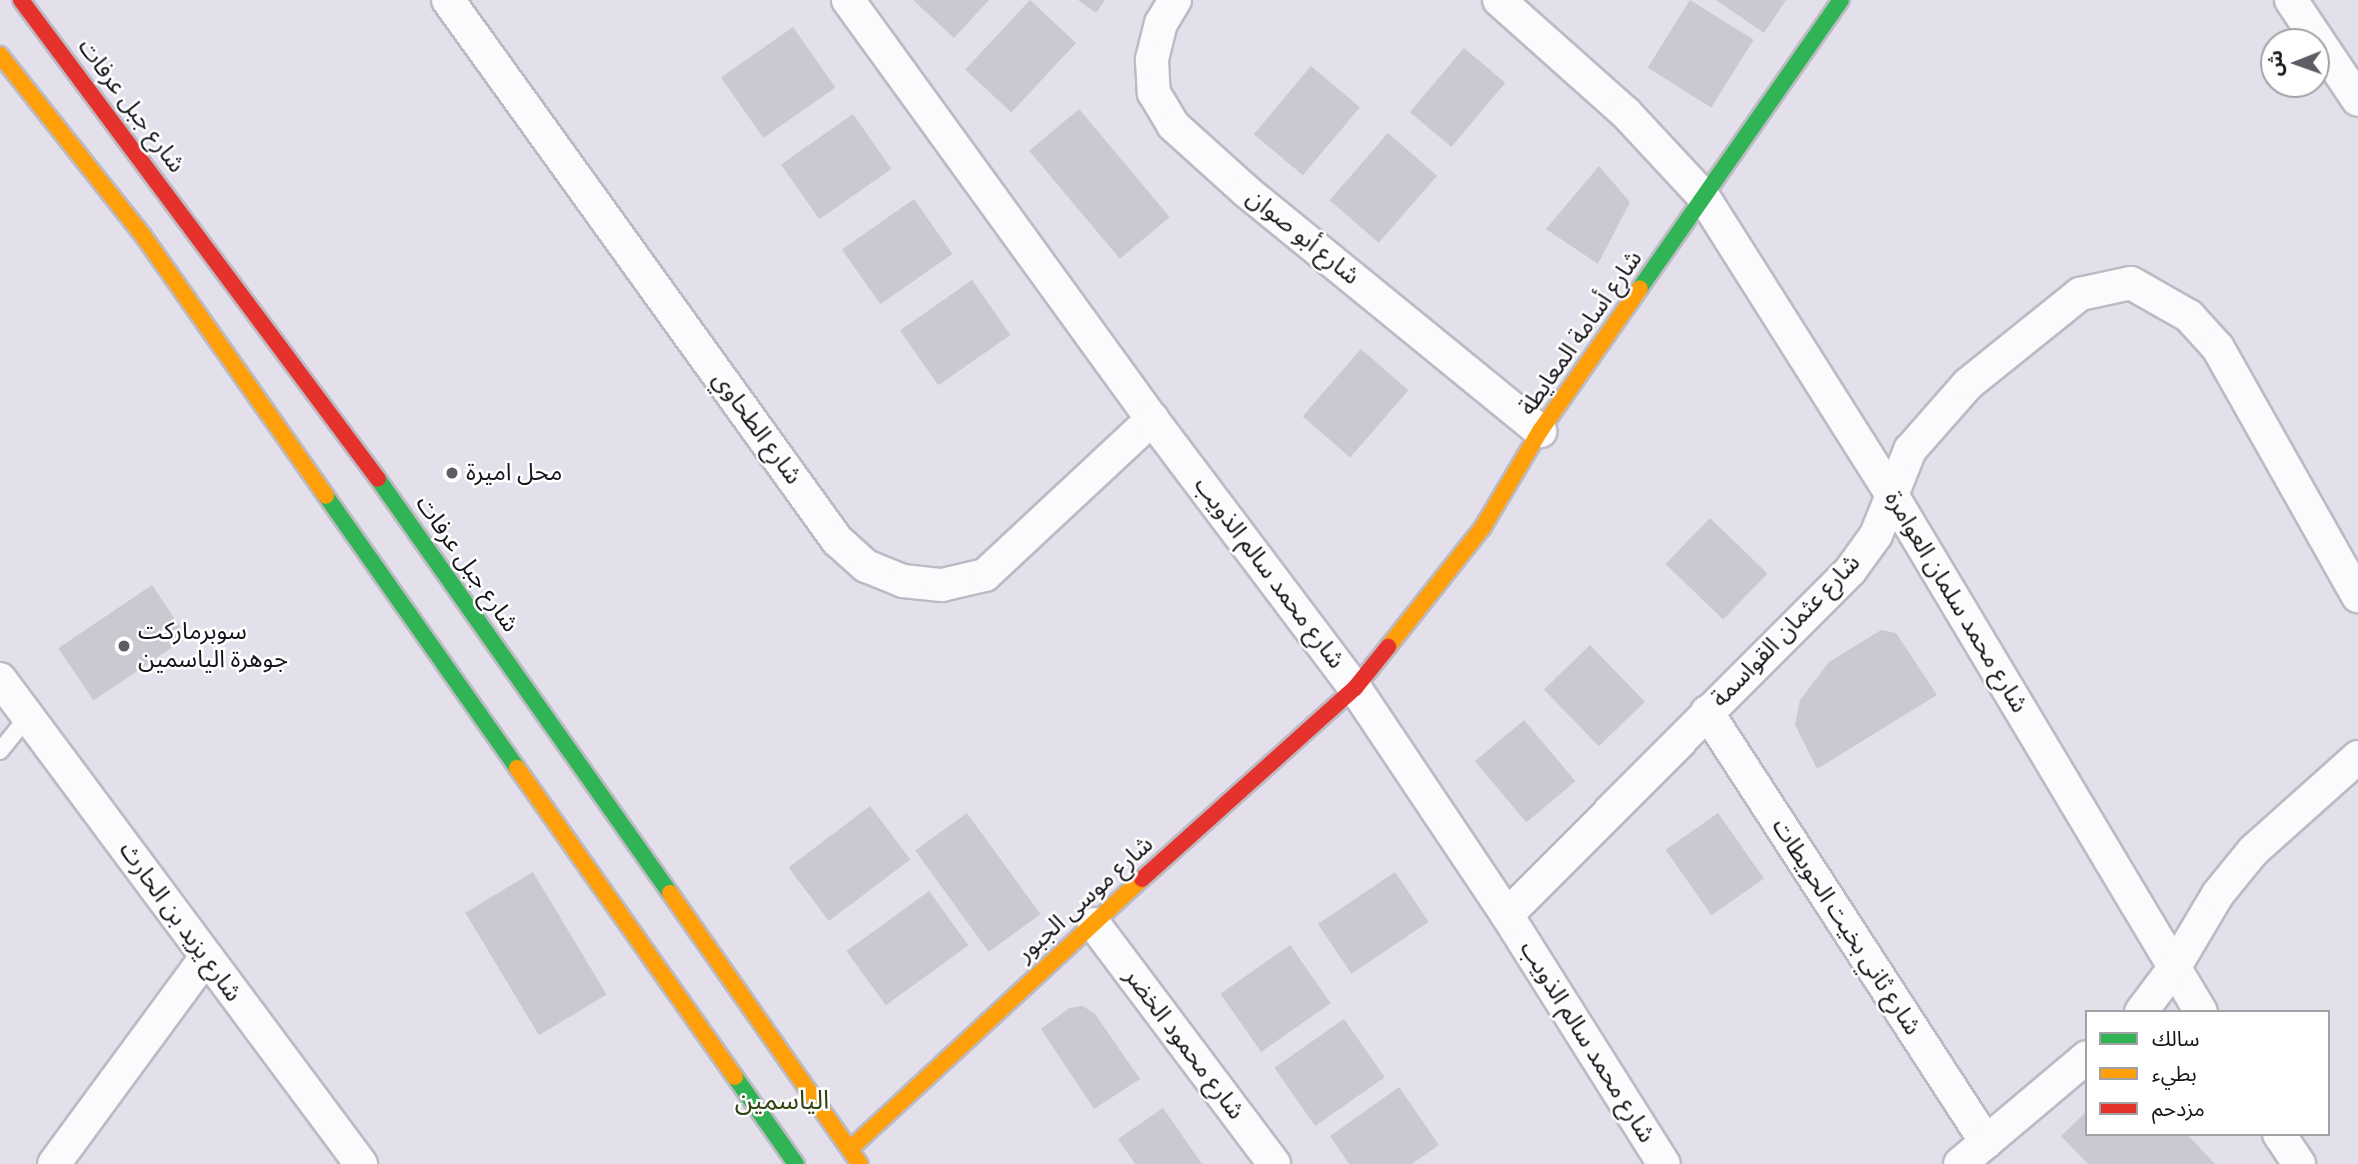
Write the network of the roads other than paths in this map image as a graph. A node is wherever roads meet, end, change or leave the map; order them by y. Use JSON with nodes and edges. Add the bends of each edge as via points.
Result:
{"nodes":[{"id":1,"x":21,"y":0,"type":"edge"},
{"id":2,"x":448,"y":0,"type":"edge"},
{"id":3,"x":848,"y":0,"type":"edge"},
{"id":4,"x":1175,"y":0,"type":"edge"},
{"id":5,"x":1499,"y":0,"type":"edge"},
{"id":6,"x":1841,"y":0,"type":"edge"},
{"id":7,"x":2291,"y":0,"type":"edge"},
{"id":8,"x":0,"y":55,"type":"edge"},
{"id":9,"x":2358,"y":100,"type":"edge"},
{"id":10,"x":1703,"y":196,"type":"junction"},
{"id":11,"x":1152,"y":419,"type":"junction"},
{"id":12,"x":1540,"y":431,"type":"junction"},
{"id":13,"x":1892,"y":495,"type":"junction"},
{"id":14,"x":2358,"y":596,"type":"edge"},
{"id":15,"x":0,"y":679,"type":"edge"},
{"id":16,"x":1355,"y":688,"type":"junction"},
{"id":17,"x":1707,"y":712,"type":"junction"},
{"id":18,"x":29,"y":715,"type":"junction"},
{"id":19,"x":0,"y":751,"type":"edge"},
{"id":20,"x":2358,"y":757,"type":"edge"},
{"id":21,"x":1507,"y":915,"type":"junction"},
{"id":22,"x":1094,"y":923,"type":"junction"},
{"id":23,"x":206,"y":957,"type":"junction"},
{"id":24,"x":2174,"y":968,"type":"junction"},
{"id":25,"x":2142,"y":1010,"type":"edge"},
{"id":26,"x":2200,"y":1010,"type":"edge"},
{"id":27,"x":2085,"y":1059,"type":"edge"},
{"id":28,"x":2280,"y":1136,"type":"edge"},
{"id":29,"x":1986,"y":1142,"type":"junction"},
{"id":30,"x":850,"y":1149,"type":"junction"},
{"id":31,"x":54,"y":1164,"type":"edge"},
{"id":32,"x":361,"y":1164,"type":"edge"},
{"id":33,"x":796,"y":1164,"type":"edge"},
{"id":34,"x":860,"y":1164,"type":"edge"},
{"id":35,"x":1274,"y":1164,"type":"edge"},
{"id":36,"x":1664,"y":1164,"type":"edge"},
{"id":37,"x":1959,"y":1164,"type":"edge"},
{"id":38,"x":2299,"y":1164,"type":"edge"}],
"edges":[{"from":1,"to":30,"type":"main road","name":"شارع جبل عرفات","via":[[404,514]]},
{"from":2,"to":11,"type":"street","name":"شارع الطحاوي","via":[[837,540],[866,566],[903,581],[942,585],[985,575]]},
{"from":3,"to":11,"type":"street","name":"شارع محمد سالم الذويب"},
{"from":4,"to":12,"type":"street","name":"شارع أبو صوان","via":[[1161,23],[1152,60],[1154,93],[1173,125],[1246,191]]},
{"from":5,"to":10,"type":"street","via":[[1626,113]]},
{"from":6,"to":10,"type":"main road","name":"شارع أسامة المعايطة"},
{"from":7,"to":9,"type":"street"},
{"from":8,"to":33,"type":"main road","via":[[142,234]]},
{"from":10,"to":12,"type":"main road","name":"شارع أسامة المعايطة"},
{"from":10,"to":13,"type":"street","name":"شارع محمد سلمان العوامرة"},
{"from":11,"to":16,"type":"street","name":"شارع محمد سالم الذويب"},
{"from":12,"to":16,"type":"main road","name":"شارع أسامة المعايطة","via":[[1483,527]]},
{"from":13,"to":14,"type":"street","name":"شارع عثمان القواسمة","via":[[1910,450],[1968,384],[2080,294],[2132,284],[2189,316],[2218,348]]},
{"from":13,"to":17,"type":"street","name":"شارع عثمان القواسمة","via":[[1876,536],[1850,571]]},
{"from":13,"to":24,"type":"street","name":"شارع محمد سلمان العوامرة"},
{"from":15,"to":18,"type":"street","name":"شارع يزيد بن الحارث"},
{"from":16,"to":21,"type":"street","name":"شارع محمد سالم الذويب"},
{"from":16,"to":22,"type":"main road","name":"شارع موسى الجبور"},
{"from":17,"to":21,"type":"street","name":"شارع عثمان القواسمة"},
{"from":17,"to":29,"type":"street","name":"شارع ثاني بخيت الحويطات"},
{"from":18,"to":19,"type":"lane"},
{"from":18,"to":23,"type":"street","name":"شارع يزيد بن الحارث"},
{"from":20,"to":24,"type":"street","via":[[2253,850],[2218,894]]},
{"from":21,"to":36,"type":"street","name":"شارع محمد سالم الذويب"},
{"from":22,"to":30,"type":"main road","name":"شارع موسى الجبور"},
{"from":22,"to":35,"type":"street","name":"شارع محمود الخضر"},
{"from":23,"to":31,"type":"street"},
{"from":23,"to":32,"type":"street","name":"شارع يزيد بن الحارث"},
{"from":24,"to":25,"type":"street"},
{"from":24,"to":26,"type":"street","name":"شارع محمد سلمان العوامرة"},
{"from":27,"to":29,"type":"street"},
{"from":28,"to":38,"type":"street"},
{"from":29,"to":37,"type":"street"},
{"from":30,"to":34,"type":"main road","name":"شارع جبل عرفات"}]}
